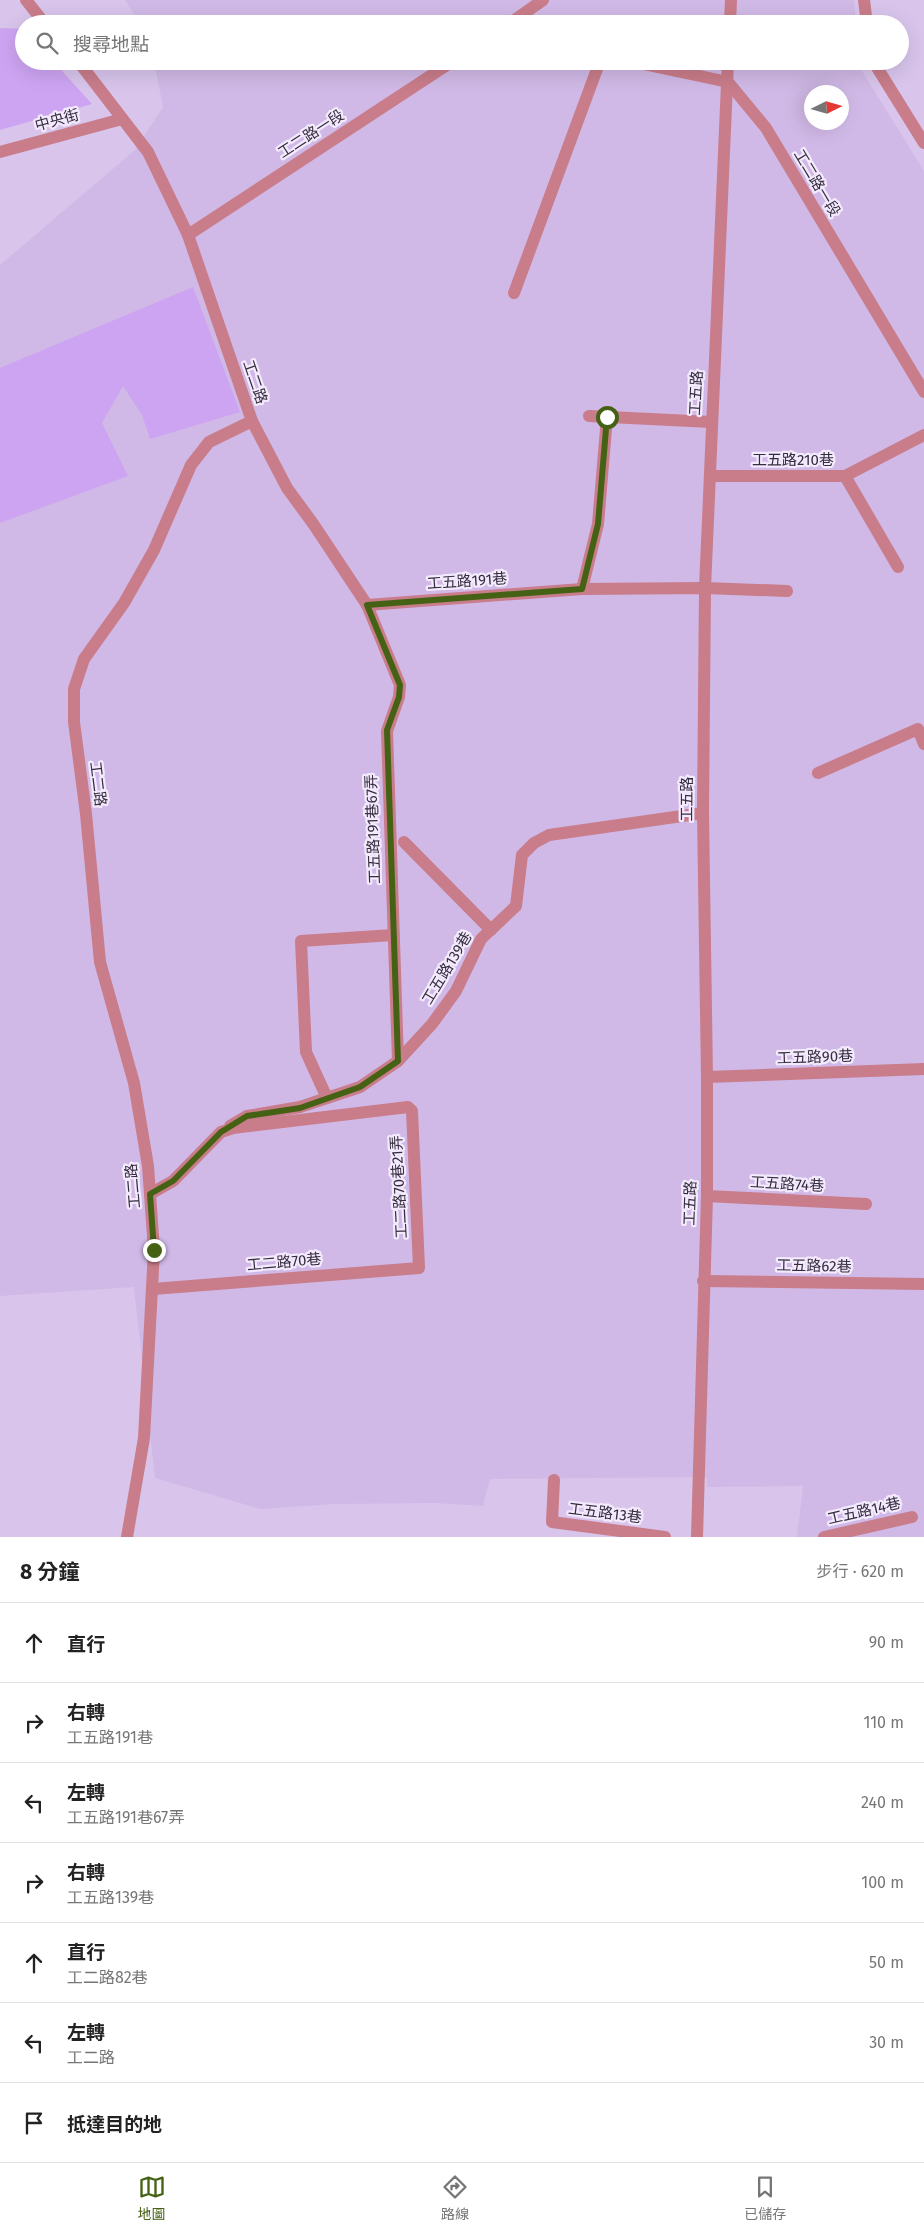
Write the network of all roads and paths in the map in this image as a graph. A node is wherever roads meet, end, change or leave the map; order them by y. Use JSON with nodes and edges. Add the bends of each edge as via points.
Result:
{"nodes":[{"id":1,"x":26,"y":0,"type":"edge"},
{"id":2,"x":542,"y":0,"type":"edge"},
{"id":3,"x":731,"y":0,"type":"edge"},
{"id":4,"x":864,"y":0,"type":"edge"},
{"id":5,"x":38,"y":15,"type":"edge"},
{"id":6,"x":521,"y":15,"type":"edge"},
{"id":7,"x":730,"y":15,"type":"edge"},
{"id":8,"x":866,"y":15,"type":"edge"},
{"id":9,"x":85,"y":70,"type":"edge"},
{"id":10,"x":439,"y":70,"type":"edge"},
{"id":11,"x":597,"y":70,"type":"edge"},
{"id":12,"x":671,"y":70,"type":"edge"},
{"id":13,"x":728,"y":70,"type":"edge"},
{"id":14,"x":879,"y":70,"type":"edge"},
{"id":15,"x":728,"y":82,"type":"junction"},
{"id":16,"x":122,"y":119,"type":"junction"},
{"id":17,"x":924,"y":143,"type":"edge"},
{"id":18,"x":0,"y":152,"type":"edge"},
{"id":19,"x":188,"y":235,"type":"junction"},
{"id":20,"x":514,"y":293,"type":"dead end"},
{"id":21,"x":924,"y":392,"type":"edge"},
{"id":22,"x":589,"y":416,"type":"dead end"},
{"id":23,"x":607,"y":417,"type":"junction"},
{"id":24,"x":252,"y":421,"type":"junction"},
{"id":25,"x":711,"y":422,"type":"junction"},
{"id":26,"x":924,"y":435,"type":"edge"},
{"id":27,"x":711,"y":476,"type":"junction"},
{"id":28,"x":846,"y":476,"type":"junction"},
{"id":29,"x":898,"y":566,"type":"dead end"},
{"id":30,"x":705,"y":588,"type":"junction"},
{"id":31,"x":582,"y":589,"type":"junction"},
{"id":32,"x":787,"y":590,"type":"dead end"},
{"id":33,"x":367,"y":605,"type":"junction"},
{"id":34,"x":924,"y":744,"type":"edge"},
{"id":35,"x":818,"y":773,"type":"dead end"},
{"id":36,"x":703,"y":813,"type":"junction"},
{"id":37,"x":404,"y":842,"type":"dead end"},
{"id":38,"x":491,"y":930,"type":"junction"},
{"id":39,"x":393,"y":935,"type":"junction"},
{"id":40,"x":398,"y":1061,"type":"junction"},
{"id":41,"x":924,"y":1070,"type":"edge"},
{"id":42,"x":707,"y":1077,"type":"junction"},
{"id":43,"x":327,"y":1098,"type":"junction"},
{"id":44,"x":221,"y":1132,"type":"junction"},
{"id":45,"x":150,"y":1194,"type":"junction"},
{"id":46,"x":706,"y":1196,"type":"junction"},
{"id":47,"x":866,"y":1204,"type":"dead end"},
{"id":48,"x":419,"y":1268,"type":"joint"},
{"id":49,"x":703,"y":1280,"type":"junction"},
{"id":50,"x":924,"y":1284,"type":"edge"},
{"id":51,"x":153,"y":1289,"type":"junction"},
{"id":52,"x":554,"y":1480,"type":"dead end"},
{"id":53,"x":912,"y":1517,"type":"dead end"},
{"id":54,"x":127,"y":1537,"type":"edge"},
{"id":55,"x":665,"y":1537,"type":"edge"},
{"id":56,"x":697,"y":1537,"type":"edge"},
{"id":57,"x":824,"y":1537,"type":"edge"}],
"edges":[{"from":1,"to":5,"type":"street"},
{"from":2,"to":6,"type":"street"},
{"from":3,"to":7,"type":"street"},
{"from":4,"to":8,"type":"street"},
{"from":9,"to":16,"type":"street","name":"工二路"},
{"from":10,"to":19,"type":"street","name":"工二路一段"},
{"from":11,"to":20,"type":"street"},
{"from":12,"to":15,"type":"street"},
{"from":13,"to":15,"type":"street","name":"工五路"},
{"from":14,"to":17,"type":"street"},
{"from":15,"to":21,"type":"street","name":"工二路一段","via":[[766,128]]},
{"from":15,"to":25,"type":"street","name":"工五路"},
{"from":16,"to":18,"type":"street","name":"中央街"},
{"from":16,"to":19,"type":"street","name":"工二路","via":[[148,152]]},
{"from":19,"to":24,"type":"street","name":"工二路"},
{"from":22,"to":23,"type":"street"},
{"from":23,"to":25,"type":"street"},
{"from":23,"to":31,"type":"street","via":[[598,524]]},
{"from":24,"to":33,"type":"street","via":[[287,488]]},
{"from":24,"to":45,"type":"street","name":"工二路","via":[[209,442],[191,465],[154,550],[124,603],[84,659],[74,689],[74,722],[100,962],[134,1082]]},
{"from":25,"to":27,"type":"street","name":"工五路"},
{"from":26,"to":28,"type":"street","name":"工五路210巷"},
{"from":27,"to":28,"type":"street","name":"工五路210巷"},
{"from":27,"to":30,"type":"street","name":"工五路"},
{"from":28,"to":29,"type":"street"},
{"from":30,"to":31,"type":"street","name":"工五路191巷"},
{"from":30,"to":32,"type":"street","name":"工五路191巷"},
{"from":30,"to":36,"type":"street","name":"工五路"},
{"from":31,"to":33,"type":"street","name":"工五路191巷"},
{"from":33,"to":39,"type":"street","name":"工五路191巷67弄","via":[[400,685],[387,730]]},
{"from":34,"to":35,"type":"street","via":[[918,729]]},
{"from":36,"to":38,"type":"street","name":"工五路139巷","via":[[549,835],[534,843],[522,855],[516,906]]},
{"from":36,"to":42,"type":"street","name":"工五路"},
{"from":37,"to":38,"type":"street"},
{"from":38,"to":40,"type":"street","name":"工五路139巷","via":[[481,939],[456,991],[432,1024]]},
{"from":39,"to":40,"type":"street","name":"工五路191巷67弄"},
{"from":39,"to":43,"type":"street","via":[[301,941],[306,1052]]},
{"from":40,"to":43,"type":"street","name":"工五路139巷","via":[[360,1087]]},
{"from":41,"to":42,"type":"street","name":"工五路90巷"},
{"from":42,"to":46,"type":"street","name":"工五路"},
{"from":43,"to":44,"type":"street","name":"工五路139巷","via":[[300,1108],[247,1116]]},
{"from":44,"to":45,"type":"street","name":"工五路139巷","via":[[173,1181]]},
{"from":44,"to":48,"type":"street","name":"工二路70巷21弄","via":[[408,1107],[412,1111]]},
{"from":45,"to":51,"type":"street","name":"工二路"},
{"from":46,"to":47,"type":"street","name":"工五路74巷"},
{"from":46,"to":49,"type":"street","name":"工五路"},
{"from":48,"to":51,"type":"street","name":"工二路70巷"},
{"from":49,"to":50,"type":"street","name":"工五路62巷"},
{"from":49,"to":56,"type":"street","name":"工五路"},
{"from":51,"to":54,"type":"street","name":"工二路","via":[[144,1438]]},
{"from":52,"to":55,"type":"street","name":"工五路13巷","via":[[552,1522]]},
{"from":53,"to":57,"type":"street","name":"工五路14巷"}]}
